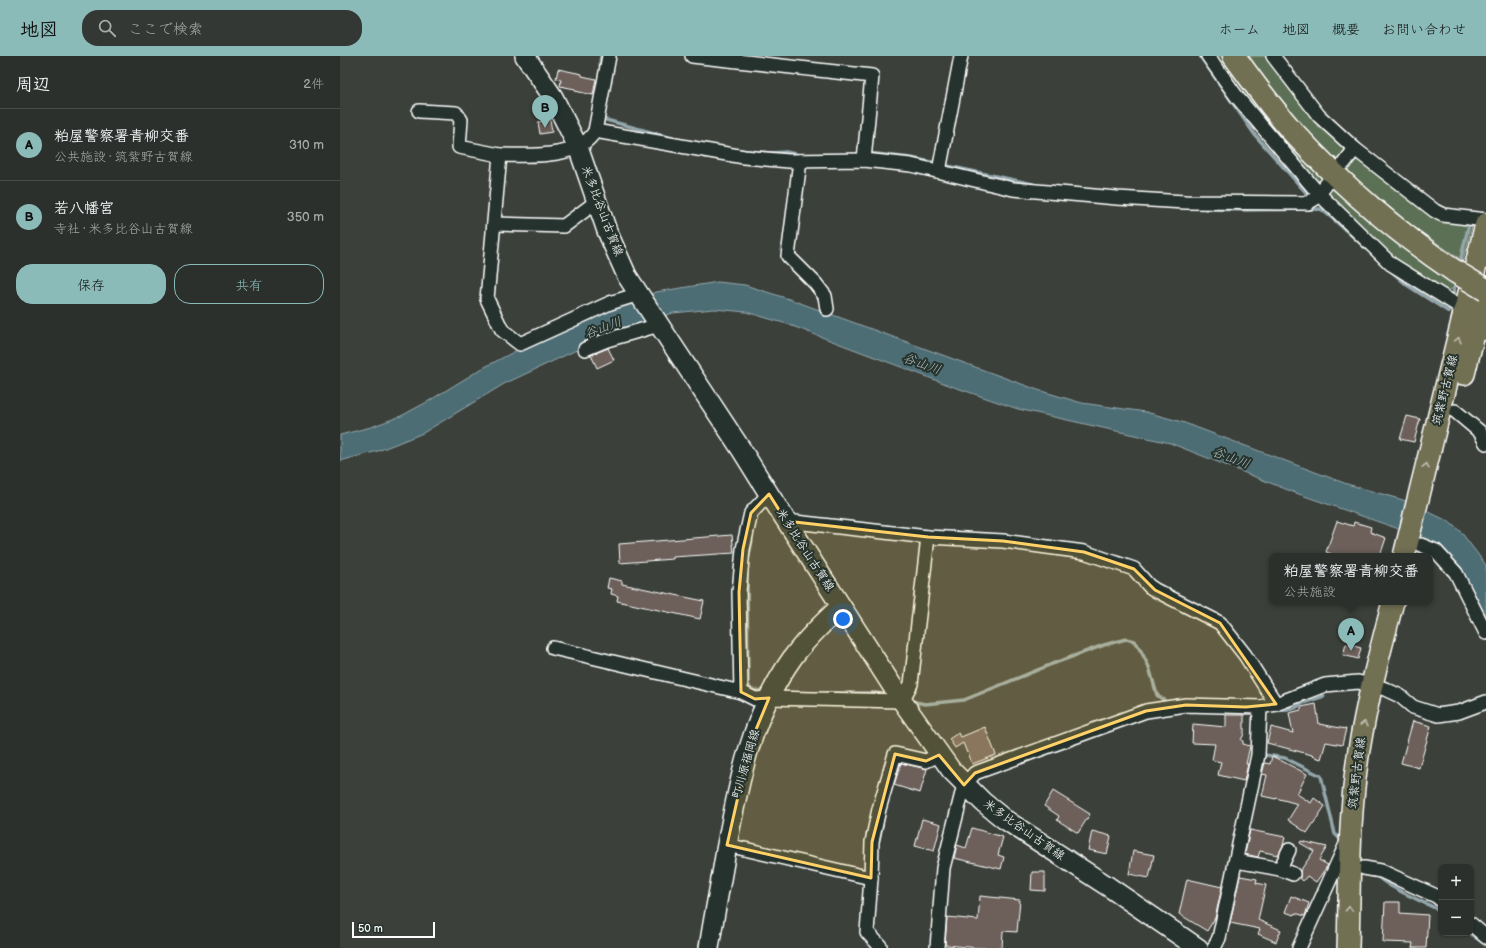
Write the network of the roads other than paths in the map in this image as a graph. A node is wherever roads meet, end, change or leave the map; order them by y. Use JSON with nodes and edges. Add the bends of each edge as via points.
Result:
{"nodes":[{"id":1,"x":525,"y":56,"type":"edge"},
{"id":2,"x":609,"y":56,"type":"edge"},
{"id":3,"x":692,"y":56,"type":"edge"},
{"id":4,"x":961,"y":56,"type":"edge"},
{"id":5,"x":1208,"y":56,"type":"edge"},
{"id":6,"x":1234,"y":56,"type":"edge"},
{"id":7,"x":1242,"y":56,"type":"edge"},
{"id":8,"x":1273,"y":56,"type":"edge"},
{"id":9,"x":419,"y":111,"type":"dead end"},
{"id":10,"x":595,"y":131,"type":"junction"},
{"id":11,"x":578,"y":147,"type":"junction"},
{"id":12,"x":1355,"y":149,"type":"junction"},
{"id":13,"x":500,"y":155,"type":"junction"},
{"id":14,"x":864,"y":160,"type":"junction"},
{"id":15,"x":800,"y":161,"type":"junction"},
{"id":16,"x":1344,"y":163,"type":"dead end"},
{"id":17,"x":938,"y":172,"type":"junction"},
{"id":18,"x":1328,"y":182,"type":"dead end"},
{"id":19,"x":1318,"y":193,"type":"junction"},
{"id":20,"x":596,"y":202,"type":"junction"},
{"id":21,"x":1486,"y":220,"type":"edge"},
{"id":22,"x":494,"y":224,"type":"junction"},
{"id":23,"x":1486,"y":224,"type":"edge"},
{"id":24,"x":1482,"y":256,"type":"edge"},
{"id":25,"x":1457,"y":268,"type":"junction"},
{"id":26,"x":1486,"y":283,"type":"edge"},
{"id":27,"x":1486,"y":289,"type":"edge"},
{"id":28,"x":639,"y":295,"type":"junction"},
{"id":29,"x":828,"y":309,"type":"dead end"},
{"id":30,"x":1476,"y":323,"type":"edge"},
{"id":31,"x":659,"y":325,"type":"junction"},
{"id":32,"x":585,"y":350,"type":"dead end"},
{"id":33,"x":1455,"y":411,"type":"junction"},
{"id":34,"x":1486,"y":443,"type":"edge"},
{"id":35,"x":769,"y":494,"type":"junction"},
{"id":36,"x":1423,"y":507,"type":"junction"},
{"id":37,"x":786,"y":520,"type":"junction"},
{"id":38,"x":928,"y":537,"type":"junction"},
{"id":39,"x":1415,"y":547,"type":"edge"},
{"id":40,"x":1392,"y":605,"type":"edge"},
{"id":41,"x":1405,"y":605,"type":"edge"},
{"id":42,"x":841,"y":606,"type":"junction"},
{"id":43,"x":1486,"y":633,"type":"edge"},
{"id":44,"x":553,"y":648,"type":"dead end"},
{"id":45,"x":1378,"y":687,"type":"junction"},
{"id":46,"x":742,"y":692,"type":"junction"},
{"id":47,"x":769,"y":698,"type":"junction"},
{"id":48,"x":902,"y":701,"type":"junction"},
{"id":49,"x":1486,"y":702,"type":"edge"},
{"id":50,"x":1276,"y":704,"type":"junction"},
{"id":51,"x":1260,"y":707,"type":"junction"},
{"id":52,"x":940,"y":755,"type":"junction"},
{"id":53,"x":964,"y":785,"type":"junction"},
{"id":54,"x":1351,"y":832,"type":"junction"},
{"id":55,"x":727,"y":845,"type":"junction"},
{"id":56,"x":1289,"y":850,"type":"dead end"},
{"id":57,"x":1236,"y":861,"type":"junction"},
{"id":58,"x":1364,"y":868,"type":"junction"},
{"id":59,"x":1280,"y":870,"type":"junction"},
{"id":60,"x":1292,"y":874,"type":"dead end"},
{"id":61,"x":871,"y":878,"type":"junction"},
{"id":62,"x":1438,"y":898,"type":"edge"},
{"id":63,"x":1474,"y":926,"type":"edge"},
{"id":64,"x":1486,"y":936,"type":"edge"},
{"id":65,"x":709,"y":948,"type":"edge"},
{"id":66,"x":880,"y":948,"type":"edge"},
{"id":67,"x":937,"y":948,"type":"edge"},
{"id":68,"x":1198,"y":948,"type":"edge"},
{"id":69,"x":1214,"y":948,"type":"edge"},
{"id":70,"x":1299,"y":948,"type":"edge"},
{"id":71,"x":1348,"y":948,"type":"edge"},
{"id":72,"x":1362,"y":948,"type":"edge"}],
"edges":[{"from":1,"to":11,"type":"main road","name":"米多比谷山古賀線","via":[[553,97]]},
{"from":2,"to":10,"type":"street"},
{"from":3,"to":14,"type":"street","via":[[872,76]]},
{"from":4,"to":17,"type":"street"},
{"from":5,"to":19,"type":"street","via":[[1237,97]]},
{"from":6,"to":25,"type":"highway","via":[[1294,132],[1346,186],[1431,255]]},
{"from":7,"to":25,"type":"highway","via":[[1288,116],[1320,152],[1390,214]]},
{"from":8,"to":12,"type":"street","via":[[1319,116]]},
{"from":9,"to":13,"type":"street","via":[[456,113],[461,120],[459,147]]},
{"from":10,"to":11,"type":"street","via":[[591,138]]},
{"from":10,"to":15,"type":"street","via":[[744,157]]},
{"from":11,"to":13,"type":"street","via":[[542,155]]},
{"from":11,"to":20,"type":"main road","name":"米多比谷山古賀線"},
{"from":12,"to":16,"type":"street"},
{"from":12,"to":21,"type":"street","via":[[1435,211],[1444,215]]},
{"from":13,"to":22,"type":"street"},
{"from":14,"to":15,"type":"street"},
{"from":14,"to":17,"type":"street","via":[[911,165]]},
{"from":15,"to":29,"type":"street","via":[[788,256],[825,296]]},
{"from":17,"to":19,"type":"street","via":[[1013,189],[1185,202],[1308,203],[1316,198]]},
{"from":18,"to":19,"type":"street"},
{"from":19,"to":30,"type":"street","via":[[1391,264],[1457,305]]},
{"from":20,"to":22,"type":"street","via":[[564,226]]},
{"from":20,"to":28,"type":"main road","name":"米多比谷山古賀線","via":[[627,276]]},
{"from":22,"to":28,"type":"street","via":[[487,299],[502,330],[520,344],[610,303]]},
{"from":23,"to":24,"type":"main road","name":"筑紫野古賀線"},
{"from":24,"to":30,"type":"main road","name":"筑紫野古賀線"},
{"from":25,"to":26,"type":"highway"},
{"from":25,"to":27,"type":"highway","bridge":true},
{"from":27,"to":30,"type":"main road","name":"筑紫野古賀線"},
{"from":28,"to":31,"type":"main road","name":"米多比谷山古賀線"},
{"from":30,"to":33,"type":"main road","name":"筑紫野古賀線"},
{"from":36,"to":30,"type":"main road","name":"筑紫野古賀線","one_way":true},
{"from":31,"to":32,"type":"street","via":[[607,340]]},
{"from":31,"to":35,"type":"main road","name":"米多比谷山古賀線"},
{"from":33,"to":34,"type":"street","via":[[1480,432]]},
{"from":33,"to":36,"type":"main road","name":"筑紫野古賀線"},
{"from":35,"to":37,"type":"main road","name":"米多比谷山古賀線"},
{"from":35,"to":46,"type":"street","via":[[751,513],[743,549],[740,592]]},
{"from":36,"to":39,"type":"main road","name":"筑紫野古賀線"},
{"from":37,"to":38,"type":"street"},
{"from":37,"to":42,"type":"main road","name":"米多比谷山古賀線"},
{"from":38,"to":48,"type":"street","via":[[911,684]]},
{"from":38,"to":50,"type":"street","via":[[1003,541],[1084,552],[1134,569],[1155,590],[1220,623],[1246,655]]},
{"from":39,"to":43,"type":"street","via":[[1436,551],[1456,573]]},
{"from":40,"to":45,"type":"main road","name":"筑紫野古賀線"},
{"from":41,"to":45,"type":"main road","name":"筑紫野古賀線"},
{"from":42,"to":47,"type":"main road","name":"町川原福岡線","via":[[809,637],[793,657]]},
{"from":42,"to":48,"type":"main road","name":"米多比谷山古賀線"},
{"from":44,"to":46,"type":"street"},
{"from":45,"to":49,"type":"street","via":[[1400,696],[1413,707],[1438,715],[1459,712]]},
{"from":45,"to":50,"type":"street","via":[[1358,682],[1325,685]]},
{"from":54,"to":45,"type":"main road","name":"筑紫野古賀線","one_way":true,"via":[[1358,751]]},
{"from":45,"to":58,"type":"main road","name":"筑紫野古賀線"},
{"from":46,"to":47,"type":"street","via":[[755,699]]},
{"from":47,"to":48,"type":"street"},
{"from":47,"to":55,"type":"main road","name":"町川原福岡線","via":[[750,744],[737,792]]},
{"from":48,"to":52,"type":"main road","name":"米多比谷山古賀線"},
{"from":50,"to":51,"type":"street"},
{"from":51,"to":53,"type":"street","via":[[1186,705],[1146,711],[975,773]]},
{"from":51,"to":57,"type":"street","via":[[1258,755]]},
{"from":52,"to":53,"type":"main road","name":"米多比谷山古賀線"},
{"from":52,"to":61,"type":"street","via":[[926,761],[895,754],[872,842]]},
{"from":53,"to":67,"type":"street","via":[[943,868]]},
{"from":53,"to":68,"type":"main road","name":"米多比谷山古賀線","via":[[1004,819]]},
{"from":54,"to":70,"type":"street"},
{"from":71,"to":54,"type":"main road","name":"筑紫野古賀線","one_way":true},
{"from":55,"to":61,"type":"street"},
{"from":55,"to":65,"type":"main road","name":"町川原福岡線"},
{"from":56,"to":59,"type":"street"},
{"from":57,"to":59,"type":"street"},
{"from":57,"to":69,"type":"street","via":[[1219,938]]},
{"from":58,"to":62,"type":"street","via":[[1380,871]]},
{"from":58,"to":72,"type":"main road","name":"筑紫野古賀線"},
{"from":59,"to":60,"type":"street"},
{"from":61,"to":66,"type":"street","via":[[867,932]]},
{"from":63,"to":64,"type":"street"}]}
